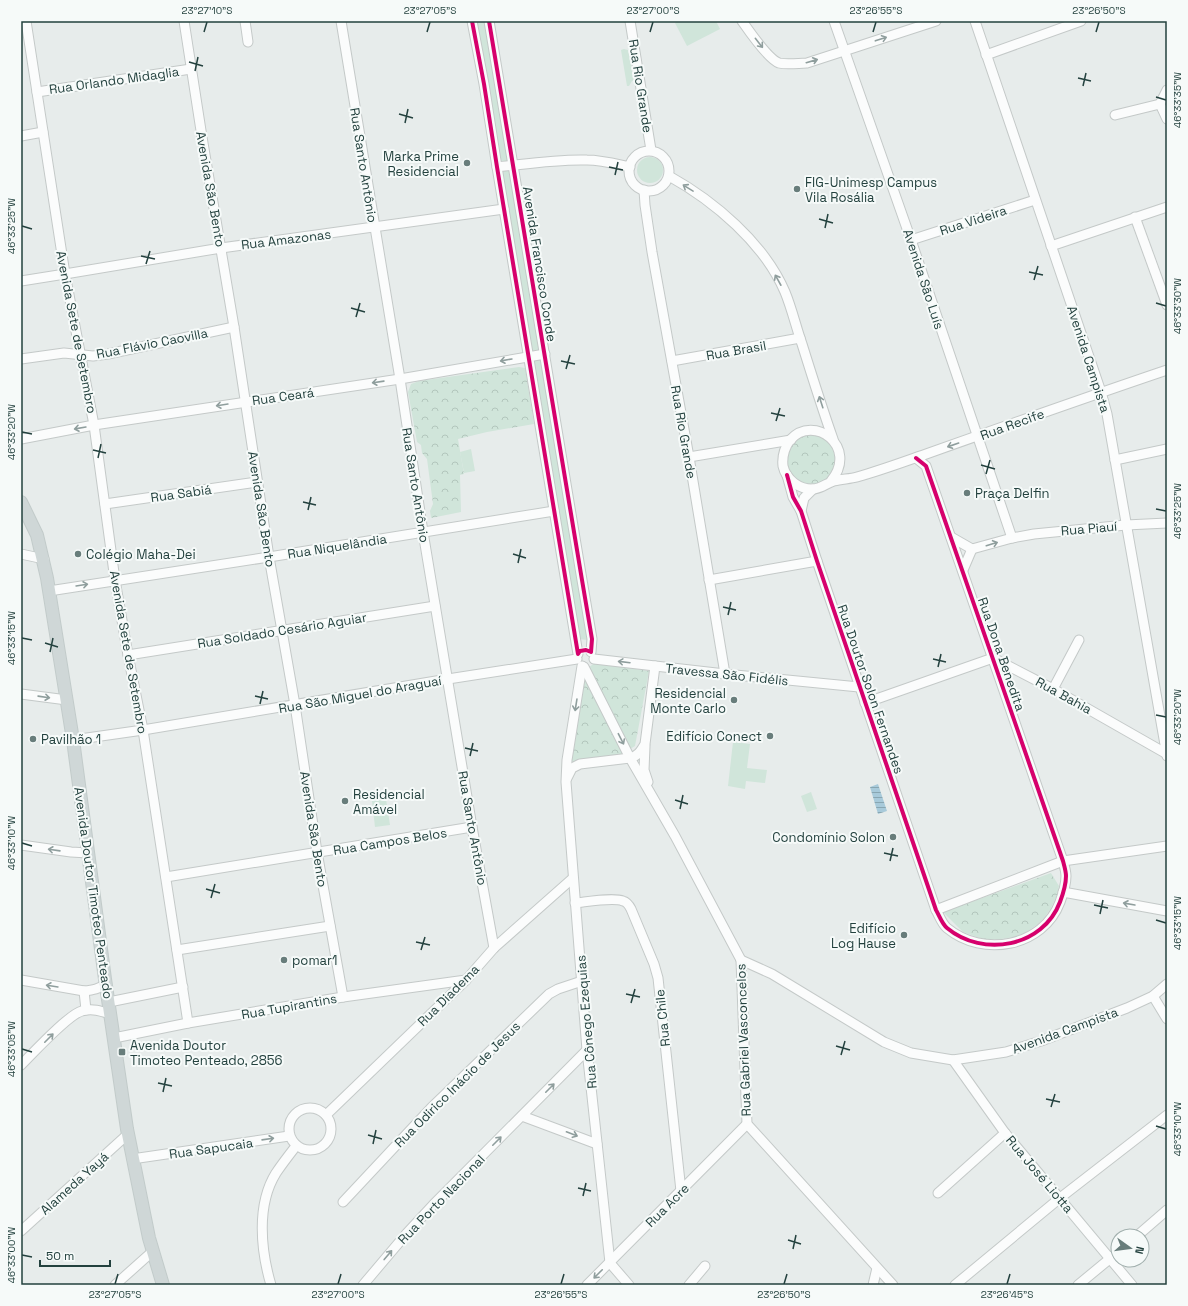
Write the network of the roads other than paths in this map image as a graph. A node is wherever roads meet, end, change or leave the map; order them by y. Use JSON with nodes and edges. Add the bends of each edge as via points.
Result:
{"nodes":[{"id":1,"x":26,"y":21,"type":"edge"},
{"id":2,"x":184,"y":21,"type":"edge"},
{"id":3,"x":245,"y":21,"type":"edge"},
{"id":4,"x":341,"y":21,"type":"edge"},
{"id":5,"x":472,"y":21,"type":"edge"},
{"id":6,"x":489,"y":21,"type":"edge"},
{"id":7,"x":630,"y":21,"type":"edge"},
{"id":8,"x":742,"y":21,"type":"edge"},
{"id":9,"x":834,"y":21,"type":"edge"},
{"id":10,"x":936,"y":21,"type":"edge"},
{"id":11,"x":1081,"y":21,"type":"edge"},
{"id":12,"x":976,"y":22,"type":"edge"},
{"id":13,"x":248,"y":42,"type":"dead end"},
{"id":14,"x":844,"y":51,"type":"junction"},
{"id":15,"x":986,"y":54,"type":"junction"},
{"id":16,"x":191,"y":69,"type":"junction"},
{"id":17,"x":1167,"y":90,"type":"edge"},
{"id":18,"x":37,"y":92,"type":"junction"},
{"id":19,"x":1160,"y":104,"type":"junction"},
{"id":20,"x":1115,"y":115,"type":"dead end"},
{"id":21,"x":1167,"y":119,"type":"edge"},
{"id":22,"x":43,"y":132,"type":"junction"},
{"id":23,"x":21,"y":136,"type":"edge"},
{"id":24,"x":651,"y":150,"type":"junction"},
{"id":25,"x":513,"y":165,"type":"junction"},
{"id":26,"x":497,"y":167,"type":"junction"},
{"id":27,"x":630,"y":167,"type":"junction"},
{"id":28,"x":668,"y":176,"type":"junction"},
{"id":29,"x":644,"y":190,"type":"junction"},
{"id":30,"x":1035,"y":200,"type":"junction"},
{"id":31,"x":1167,"y":207,"type":"edge"},
{"id":32,"x":504,"y":209,"type":"junction"},
{"id":33,"x":1135,"y":217,"type":"junction"},
{"id":34,"x":374,"y":228,"type":"junction"},
{"id":35,"x":911,"y":240,"type":"junction"},
{"id":36,"x":1051,"y":246,"type":"junction"},
{"id":37,"x":221,"y":248,"type":"junction"},
{"id":38,"x":65,"y":274,"type":"junction"},
{"id":39,"x":21,"y":281,"type":"edge"},
{"id":40,"x":1167,"y":305,"type":"edge"},
{"id":41,"x":234,"y":326,"type":"junction"},
{"id":42,"x":800,"y":338,"type":"junction"},
{"id":43,"x":545,"y":354,"type":"junction"},
{"id":44,"x":81,"y":355,"type":"junction"},
{"id":45,"x":528,"y":357,"type":"junction"},
{"id":46,"x":21,"y":359,"type":"edge"},
{"id":47,"x":672,"y":361,"type":"junction"},
{"id":48,"x":1167,"y":370,"type":"edge"},
{"id":49,"x":400,"y":379,"type":"junction"},
{"id":50,"x":1101,"y":392,"type":"junction"},
{"id":51,"x":245,"y":402,"type":"junction"},
{"id":52,"x":94,"y":425,"type":"junction"},
{"id":53,"x":977,"y":436,"type":"junction"},
{"id":54,"x":21,"y":439,"type":"edge"},
{"id":55,"x":833,"y":439,"type":"junction"},
{"id":56,"x":791,"y":440,"type":"junction"},
{"id":57,"x":766,"y":444,"type":"junction"},
{"id":58,"x":1167,"y":449,"type":"edge"},
{"id":59,"x":928,"y":453,"type":"junction"},
{"id":60,"x":783,"y":456,"type":"junction"},
{"id":61,"x":689,"y":458,"type":"junction"},
{"id":62,"x":916,"y":458,"type":"junction"},
{"id":63,"x":1115,"y":460,"type":"junction"},
{"id":64,"x":840,"y":465,"type":"junction"},
{"id":65,"x":926,"y":466,"type":"junction"},
{"id":66,"x":787,"y":475,"type":"junction"},
{"id":67,"x":857,"y":477,"type":"junction"},
{"id":68,"x":257,"y":482,"type":"junction"},
{"id":69,"x":831,"y":482,"type":"junction"},
{"id":70,"x":813,"y":489,"type":"junction"},
{"id":71,"x":21,"y":502,"type":"edge"},
{"id":72,"x":104,"y":504,"type":"junction"},
{"id":73,"x":554,"y":511,"type":"junction"},
{"id":74,"x":801,"y":511,"type":"junction"},
{"id":75,"x":1167,"y":523,"type":"edge"},
{"id":76,"x":1126,"y":525,"type":"junction"},
{"id":77,"x":423,"y":532,"type":"junction"},
{"id":78,"x":951,"y":537,"type":"junction"},
{"id":79,"x":1012,"y":538,"type":"junction"},
{"id":80,"x":972,"y":550,"type":"junction"},
{"id":81,"x":21,"y":554,"type":"edge"},
{"id":82,"x":269,"y":557,"type":"junction"},
{"id":83,"x":44,"y":559,"type":"junction"},
{"id":84,"x":817,"y":561,"type":"junction"},
{"id":85,"x":963,"y":570,"type":"junction"},
{"id":86,"x":115,"y":580,"type":"junction"},
{"id":87,"x":710,"y":580,"type":"junction"},
{"id":88,"x":49,"y":591,"type":"junction"},
{"id":89,"x":435,"y":606,"type":"junction"},
{"id":90,"x":282,"y":630,"type":"junction"},
{"id":91,"x":1079,"y":640,"type":"dead end"},
{"id":92,"x":128,"y":655,"type":"junction"},
{"id":93,"x":593,"y":655,"type":"junction"},
{"id":94,"x":993,"y":658,"type":"junction"},
{"id":95,"x":580,"y":661,"type":"junction"},
{"id":96,"x":655,"y":666,"type":"junction"},
{"id":97,"x":725,"y":674,"type":"junction"},
{"id":98,"x":448,"y":679,"type":"junction"},
{"id":99,"x":860,"y":687,"type":"junction"},
{"id":100,"x":1053,"y":689,"type":"junction"},
{"id":101,"x":21,"y":694,"type":"edge"},
{"id":102,"x":67,"y":700,"type":"junction"},
{"id":103,"x":865,"y":703,"type":"junction"},
{"id":104,"x":295,"y":705,"type":"junction"},
{"id":105,"x":143,"y":730,"type":"junction"},
{"id":106,"x":73,"y":740,"type":"junction"},
{"id":107,"x":645,"y":744,"type":"junction"},
{"id":108,"x":1167,"y":755,"type":"edge"},
{"id":109,"x":630,"y":758,"type":"junction"},
{"id":110,"x":566,"y":782,"type":"junction"},
{"id":111,"x":658,"y":808,"type":"junction"},
{"id":112,"x":472,"y":827,"type":"junction"},
{"id":113,"x":21,"y":845,"type":"edge"},
{"id":114,"x":1167,"y":846,"type":"edge"},
{"id":115,"x":317,"y":852,"type":"junction"},
{"id":116,"x":88,"y":853,"type":"junction"},
{"id":117,"x":1063,"y":860,"type":"junction"},
{"id":118,"x":166,"y":877,"type":"junction"},
{"id":119,"x":573,"y":878,"type":"junction"},
{"id":120,"x":1064,"y":892,"type":"junction"},
{"id":121,"x":575,"y":903,"type":"junction"},
{"id":122,"x":936,"y":910,"type":"junction"},
{"id":123,"x":1167,"y":911,"type":"edge"},
{"id":124,"x":330,"y":926,"type":"junction"},
{"id":125,"x":494,"y":948,"type":"junction"},
{"id":126,"x":177,"y":950,"type":"junction"},
{"id":127,"x":741,"y":960,"type":"junction"},
{"id":128,"x":21,"y":980,"type":"edge"},
{"id":129,"x":466,"y":980,"type":"junction"},
{"id":130,"x":582,"y":981,"type":"junction"},
{"id":131,"x":106,"y":984,"type":"junction"},
{"id":132,"x":1167,"y":984,"type":"edge"},
{"id":133,"x":183,"y":988,"type":"junction"},
{"id":134,"x":84,"y":991,"type":"junction"},
{"id":135,"x":1153,"y":996,"type":"junction"},
{"id":136,"x":343,"y":997,"type":"junction"},
{"id":137,"x":109,"y":1008,"type":"junction"},
{"id":138,"x":86,"y":1010,"type":"junction"},
{"id":139,"x":1167,"y":1019,"type":"edge"},
{"id":140,"x":188,"y":1023,"type":"junction"},
{"id":141,"x":114,"y":1038,"type":"junction"},
{"id":142,"x":587,"y":1050,"type":"junction"},
{"id":143,"x":953,"y":1060,"type":"junction"},
{"id":144,"x":21,"y":1065,"type":"edge"},
{"id":145,"x":326,"y":1115,"type":"junction"},
{"id":146,"x":1167,"y":1115,"type":"edge"},
{"id":147,"x":522,"y":1116,"type":"junction"},
{"id":148,"x":747,"y":1124,"type":"junction"},
{"id":149,"x":128,"y":1134,"type":"junction"},
{"id":150,"x":1005,"y":1134,"type":"junction"},
{"id":151,"x":289,"y":1136,"type":"junction"},
{"id":152,"x":597,"y":1144,"type":"junction"},
{"id":153,"x":296,"y":1146,"type":"junction"},
{"id":154,"x":132,"y":1159,"type":"junction"},
{"id":155,"x":681,"y":1191,"type":"junction"},
{"id":156,"x":938,"y":1193,"type":"dead end"},
{"id":157,"x":1060,"y":1198,"type":"junction"},
{"id":158,"x":343,"y":1202,"type":"dead end"},
{"id":159,"x":1167,"y":1210,"type":"edge"},
{"id":160,"x":1146,"y":1228,"type":"edge"},
{"id":161,"x":21,"y":1231,"type":"edge"},
{"id":162,"x":153,"y":1251,"type":"junction"},
{"id":163,"x":1110,"y":1258,"type":"joint"},
{"id":164,"x":610,"y":1263,"type":"junction"},
{"id":165,"x":705,"y":1266,"type":"dead end"},
{"id":166,"x":877,"y":1268,"type":"junction"},
{"id":167,"x":1118,"y":1268,"type":"edge"},
{"id":168,"x":115,"y":1285,"type":"edge"},
{"id":169,"x":163,"y":1285,"type":"edge"},
{"id":170,"x":271,"y":1285,"type":"edge"},
{"id":171,"x":363,"y":1285,"type":"edge"},
{"id":172,"x":587,"y":1285,"type":"edge"},
{"id":173,"x":629,"y":1285,"type":"edge"},
{"id":174,"x":688,"y":1285,"type":"edge"},
{"id":175,"x":873,"y":1285,"type":"edge"},
{"id":176,"x":893,"y":1285,"type":"edge"},
{"id":177,"x":954,"y":1285,"type":"edge"},
{"id":178,"x":1078,"y":1285,"type":"edge"},
{"id":179,"x":1132,"y":1285,"type":"edge"}],
"edges":[{"from":1,"to":18,"type":"street","name":"Avenida Sete de Setembro"},
{"from":2,"to":16,"type":"street","name":"Avenida São Bento"},
{"from":3,"to":13,"type":"street"},
{"from":4,"to":34,"type":"street","name":"Rua Santo Antônio"},
{"from":5,"to":26,"type":"street","name":"Avenida Francisco Conde"},
{"from":6,"to":25,"type":"street","name":"Avenida Francisco Conde"},
{"from":7,"to":24,"type":"street","name":"Rua Rio Grande"},
{"from":8,"to":14,"type":"street","one_way":true,"via":[[765,51],[778,62],[808,63]]},
{"from":9,"to":14,"type":"street","name":"Avenida São Luís"},
{"from":14,"to":10,"type":"street","one_way":true},
{"from":11,"to":15,"type":"street"},
{"from":12,"to":15,"type":"street","name":"Avenida Campista"},
{"from":14,"to":35,"type":"street","name":"Avenida São Luís"},
{"from":15,"to":30,"type":"street","name":"Avenida Campista"},
{"from":16,"to":18,"type":"street","name":"Rua Orlando Midaglia"},
{"from":16,"to":37,"type":"street","name":"Avenida São Bento"},
{"from":17,"to":19,"type":"street"},
{"from":18,"to":22,"type":"street","name":"Avenida Sete de Setembro"},
{"from":19,"to":20,"type":"street"},
{"from":19,"to":21,"type":"street"},
{"from":22,"to":23,"type":"street"},
{"from":22,"to":38,"type":"street","name":"Avenida Sete de Setembro"},
{"from":24,"to":27,"type":"street","via":[[635,157]]},
{"from":24,"to":28,"type":"street","via":[[666,159],[670,170]]},
{"from":25,"to":26,"type":"street"},
{"from":25,"to":27,"type":"street","via":[[588,160]]},
{"from":25,"to":43,"type":"street","name":"Avenida Francisco Conde"},
{"from":26,"to":32,"type":"street","name":"Avenida Francisco Conde"},
{"from":27,"to":29,"type":"street","via":[[631,179]]},
{"from":28,"to":29,"type":"street","via":[[666,182],[656,190]]},
{"from":42,"to":28,"type":"street","one_way":true,"via":[[784,292],[769,264],[752,242],[701,196]]},
{"from":29,"to":47,"type":"street","name":"Rua Rio Grande"},
{"from":30,"to":35,"type":"street","name":"Rua Videira"},
{"from":30,"to":36,"type":"street","name":"Avenida Campista"},
{"from":31,"to":33,"type":"street"},
{"from":32,"to":34,"type":"street","name":"Rua Amazonas"},
{"from":32,"to":45,"type":"street","name":"Avenida Francisco Conde"},
{"from":33,"to":36,"type":"street"},
{"from":33,"to":40,"type":"street"},
{"from":34,"to":37,"type":"street","name":"Rua Amazonas"},
{"from":34,"to":49,"type":"street","name":"Rua Santo Antônio"},
{"from":35,"to":53,"type":"street","name":"Avenida São Luís"},
{"from":36,"to":50,"type":"street","name":"Avenida Campista"},
{"from":37,"to":38,"type":"street","name":"Rua Amazonas"},
{"from":37,"to":41,"type":"street","name":"Avenida São Bento"},
{"from":38,"to":39,"type":"street","name":"Rua Amazonas"},
{"from":38,"to":44,"type":"street","name":"Avenida Sete de Setembro"},
{"from":41,"to":44,"type":"street","name":"Rua Flávio Caovilla","via":[[108,354]]},
{"from":41,"to":51,"type":"street","name":"Avenida São Bento"},
{"from":42,"to":47,"type":"street","name":"Rua Brasil"},
{"from":55,"to":42,"type":"street","one_way":true},
{"from":43,"to":45,"type":"street","name":"Rua Ceará"},
{"from":43,"to":93,"type":"street","name":"Avenida Francisco Conde"},
{"from":44,"to":46,"type":"street","name":"Rua Flávio Caovilla","via":[[64,353]]},
{"from":44,"to":52,"type":"street","name":"Avenida Sete de Setembro"},
{"from":45,"to":49,"type":"street","name":"Rua Ceará","one_way":true},
{"from":45,"to":73,"type":"street","name":"Avenida Francisco Conde"},
{"from":47,"to":61,"type":"street","name":"Rua Rio Grande"},
{"from":48,"to":50,"type":"street","name":"Rua Recife"},
{"from":49,"to":51,"type":"street","name":"Rua Ceará","one_way":true},
{"from":49,"to":77,"type":"street","name":"Rua Santo Antônio"},
{"from":50,"to":53,"type":"street","name":"Rua Recife"},
{"from":50,"to":63,"type":"street","name":"Avenida Campista"},
{"from":51,"to":52,"type":"street","name":"Rua Ceará","one_way":true},
{"from":51,"to":68,"type":"street","name":"Avenida São Bento"},
{"from":52,"to":54,"type":"street","name":"Rua Ceará","one_way":true},
{"from":52,"to":72,"type":"street","name":"Avenida Sete de Setembro"},
{"from":53,"to":59,"type":"street","name":"Rua Recife","one_way":true},
{"from":53,"to":79,"type":"street","name":"Avenida São Luís"},
{"from":55,"to":56,"type":"street","via":[[821,432],[807,431]]},
{"from":55,"to":64,"type":"street","via":[[841,456]]},
{"from":56,"to":57,"type":"street"},
{"from":56,"to":60,"type":"street"},
{"from":57,"to":60,"type":"street"},
{"from":57,"to":61,"type":"street"},
{"from":58,"to":63,"type":"street"},
{"from":59,"to":62,"type":"street","name":"Rua Recife"},
{"from":59,"to":65,"type":"street","name":"Rua Dona Benedita"},
{"from":60,"to":66,"type":"street","via":[[783,466]]},
{"from":61,"to":87,"type":"street","name":"Rua Rio Grande"},
{"from":62,"to":65,"type":"street"},
{"from":62,"to":67,"type":"street","name":"Rua Recife"},
{"from":63,"to":76,"type":"street","name":"Avenida Campista"},
{"from":64,"to":67,"type":"street"},
{"from":64,"to":69,"type":"street"},
{"from":65,"to":78,"type":"street","name":"Rua Dona Benedita"},
{"from":66,"to":70,"type":"street","via":[[803,488]]},
{"from":66,"to":74,"type":"street","name":"Rua Doutor Solon Fernandes","via":[[793,497]]},
{"from":67,"to":69,"type":"street","name":"Rua Recife"},
{"from":68,"to":72,"type":"street","name":"Rua Sabiá"},
{"from":68,"to":82,"type":"street","name":"Avenida São Bento"},
{"from":69,"to":70,"type":"street"},
{"from":70,"to":74,"type":"street","via":[[804,498]]},
{"from":71,"to":83,"type":"main road","name":"Avenida Doutor Timoteo Penteado","via":[[37,535]]},
{"from":72,"to":86,"type":"street","name":"Avenida Sete de Setembro"},
{"from":73,"to":77,"type":"street","name":"Rua Niquelândia"},
{"from":73,"to":95,"type":"street","name":"Avenida Francisco Conde"},
{"from":74,"to":84,"type":"street","name":"Rua Doutor Solon Fernandes"},
{"from":75,"to":76,"type":"street","name":"Rua Piauí"},
{"from":76,"to":79,"type":"street","name":"Rua Piauí"},
{"from":76,"to":108,"type":"street","name":"Avenida Campista"},
{"from":77,"to":82,"type":"street","name":"Rua Niquelândia"},
{"from":77,"to":89,"type":"street","name":"Rua Santo Antônio"},
{"from":78,"to":80,"type":"street"},
{"from":78,"to":85,"type":"street","name":"Rua Dona Benedita"},
{"from":80,"to":79,"type":"street","one_way":true},
{"from":80,"to":85,"type":"street"},
{"from":81,"to":83,"type":"street"},
{"from":82,"to":86,"type":"street","name":"Rua Niquelândia"},
{"from":82,"to":90,"type":"street","name":"Avenida São Bento"},
{"from":83,"to":88,"type":"main road","name":"Avenida Doutor Timoteo Penteado"},
{"from":84,"to":87,"type":"street"},
{"from":84,"to":99,"type":"street","name":"Rua Doutor Solon Fernandes"},
{"from":85,"to":94,"type":"street","name":"Rua Dona Benedita"},
{"from":88,"to":86,"type":"street","name":"Rua Niquelândia","one_way":true},
{"from":86,"to":92,"type":"street","name":"Avenida Sete de Setembro"},
{"from":87,"to":97,"type":"street","name":"Rua Rio Grande"},
{"from":88,"to":102,"type":"main road","name":"Avenida Doutor Timoteo Penteado"},
{"from":89,"to":90,"type":"street","name":"Rua Soldado Cesário Aguiar"},
{"from":89,"to":98,"type":"street","name":"Rua Santo Antônio"},
{"from":90,"to":92,"type":"street","name":"Rua Soldado Cesário Aguiar"},
{"from":90,"to":104,"type":"street","name":"Avenida São Bento"},
{"from":91,"to":100,"type":"street"},
{"from":92,"to":105,"type":"street","name":"Avenida Sete de Setembro"},
{"from":93,"to":95,"type":"street","name":"Travessa São Fidélis","via":[[586,650]]},
{"from":93,"to":95,"type":"street","via":[[590,666]]},
{"from":96,"to":93,"type":"street","name":"Travessa São Fidélis","one_way":true},
{"from":94,"to":100,"type":"street","name":"Rua Bahia"},
{"from":94,"to":103,"type":"street"},
{"from":94,"to":117,"type":"street","name":"Rua Dona Benedita"},
{"from":95,"to":98,"type":"street","name":"Rua São Miguel do Araguaí"},
{"from":95,"to":109,"type":"street","name":"Rua Gabriel Vasconcelos","one_way":true},
{"from":95,"to":110,"type":"street","name":"Rua Cônego Ezequias","one_way":true},
{"from":96,"to":97,"type":"street","name":"Travessa São Fidélis"},
{"from":96,"to":107,"type":"street","name":"Rua Gabriel Vasconcelos"},
{"from":97,"to":99,"type":"street","name":"Travessa São Fidélis"},
{"from":98,"to":104,"type":"street","name":"Rua São Miguel do Araguaí"},
{"from":98,"to":112,"type":"street","name":"Rua Santo Antônio"},
{"from":99,"to":103,"type":"street","name":"Rua Doutor Solon Fernandes"},
{"from":100,"to":108,"type":"street","name":"Rua Bahia"},
{"from":101,"to":102,"type":"street","one_way":true},
{"from":102,"to":106,"type":"main road","name":"Avenida Doutor Timoteo Penteado"},
{"from":103,"to":122,"type":"street","name":"Rua Doutor Solon Fernandes"},
{"from":104,"to":105,"type":"street","name":"Rua São Miguel do Araguaí"},
{"from":104,"to":115,"type":"street","name":"Avenida São Bento"},
{"from":105,"to":106,"type":"street","name":"Rua São Miguel do Araguaí"},
{"from":105,"to":118,"type":"street","name":"Avenida Sete de Setembro"},
{"from":106,"to":116,"type":"main road","name":"Avenida Doutor Timoteo Penteado"},
{"from":107,"to":109,"type":"street","via":[[639,754]]},
{"from":107,"to":111,"type":"street","name":"Rua Gabriel Vasconcelos","via":[[644,770]]},
{"from":109,"to":110,"type":"street","via":[[580,764],[572,768]]},
{"from":109,"to":111,"type":"street","name":"Rua Gabriel Vasconcelos"},
{"from":110,"to":119,"type":"street","name":"Rua Cônego Ezequias"},
{"from":111,"to":127,"type":"street","name":"Rua Gabriel Vasconcelos"},
{"from":112,"to":115,"type":"street","name":"Rua Campos Belos"},
{"from":112,"to":125,"type":"street","name":"Rua Santo Antônio"},
{"from":116,"to":113,"type":"street","one_way":true},
{"from":114,"to":117,"type":"street"},
{"from":115,"to":118,"type":"street","name":"Rua Campos Belos"},
{"from":115,"to":124,"type":"street","name":"Avenida São Bento"},
{"from":116,"to":131,"type":"main road","name":"Avenida Doutor Timoteo Penteado"},
{"from":117,"to":120,"type":"street","name":"Rua Dona Benedita","via":[[1066,876]]},
{"from":117,"to":122,"type":"street"},
{"from":118,"to":126,"type":"street","name":"Avenida Sete de Setembro"},
{"from":119,"to":121,"type":"street","name":"Rua Cônego Ezequias"},
{"from":119,"to":125,"type":"street","name":"Rua Diadema"},
{"from":120,"to":122,"type":"street","name":"Rua Doutor Solon Fernandes","via":[[1056,911],[1043,927],[1029,937],[1012,943],[978,943],[961,937],[946,927]]},
{"from":123,"to":120,"type":"street","one_way":true},
{"from":121,"to":130,"type":"street","name":"Rua Cônego Ezequias"},
{"from":121,"to":155,"type":"street","name":"Rua Chile","via":[[623,900],[632,909],[654,964],[658,978]]},
{"from":124,"to":126,"type":"street"},
{"from":124,"to":136,"type":"street","name":"Avenida São Bento"},
{"from":125,"to":129,"type":"street","name":"Rua Diadema"},
{"from":126,"to":133,"type":"street","name":"Avenida Sete de Setembro"},
{"from":127,"to":143,"type":"street","name":"Avenida Campista","via":[[772,974],[884,1042],[911,1053]]},
{"from":127,"to":148,"type":"street","name":"Rua Gabriel Vasconcelos"},
{"from":134,"to":128,"type":"street","one_way":true},
{"from":129,"to":136,"type":"street","name":"Rua Tupirantins"},
{"from":129,"to":145,"type":"street","name":"Rua Diadema"},
{"from":130,"to":142,"type":"street","name":"Rua Cônego Ezequias"},
{"from":130,"to":158,"type":"street","name":"Rua Odirico Inácio de Jesus","via":[[558,988],[545,998],[431,1108]]},
{"from":131,"to":134,"type":"street","via":[[94,990]]},
{"from":131,"to":137,"type":"main road","name":"Avenida Doutor Timoteo Penteado"},
{"from":132,"to":135,"type":"street","name":"Avenida Campista"},
{"from":133,"to":137,"type":"street"},
{"from":133,"to":140,"type":"street","name":"Avenida Sete de Setembro"},
{"from":134,"to":138,"type":"street"},
{"from":135,"to":139,"type":"street"},
{"from":135,"to":143,"type":"street","name":"Avenida Campista","via":[[1006,1052]]},
{"from":136,"to":140,"type":"street","name":"Rua Tupirantins"},
{"from":137,"to":138,"type":"street"},
{"from":137,"to":141,"type":"main road","name":"Avenida Doutor Timoteo Penteado"},
{"from":144,"to":138,"type":"street","one_way":true,"via":[[68,1019]]},
{"from":140,"to":141,"type":"street","name":"Rua Tupirantins"},
{"from":141,"to":149,"type":"main road","name":"Avenida Doutor Timoteo Penteado"},
{"from":147,"to":142,"type":"street","name":"Rua Porto Nacional","one_way":true},
{"from":142,"to":152,"type":"street","name":"Rua Cônego Ezequias"},
{"from":143,"to":150,"type":"street","name":"Rua José Liotta"},
{"from":145,"to":151,"type":"street","via":[[313,1108],[299,1110],[289,1122]]},
{"from":145,"to":153,"type":"street","via":[[331,1128],[328,1141],[316,1150],[309,1151]]},
{"from":146,"to":157,"type":"street"},
{"from":147,"to":152,"type":"street","one_way":true},
{"from":171,"to":147,"type":"street","name":"Rua Porto Nacional","one_way":true,"via":[[407,1233]]},
{"from":148,"to":155,"type":"street","name":"Rua Acre"},
{"from":148,"to":166,"type":"street","name":"Rua Gabriel Vasconcelos"},
{"from":149,"to":154,"type":"main road","name":"Avenida Doutor Timoteo Penteado"},
{"from":149,"to":161,"type":"street","name":"Alameda Yayá"},
{"from":150,"to":156,"type":"street"},
{"from":150,"to":157,"type":"street","name":"Rua José Liotta"},
{"from":151,"to":153,"type":"street"},
{"from":154,"to":151,"type":"street","name":"Rua Sapucaia","one_way":true},
{"from":152,"to":164,"type":"street","name":"Rua Cônego Ezequias"},
{"from":153,"to":170,"type":"street","via":[[275,1174],[264,1212],[262,1238]]},
{"from":154,"to":162,"type":"main road","name":"Avenida Doutor Timoteo Penteado"},
{"from":155,"to":164,"type":"street","name":"Rua Acre"},
{"from":157,"to":163,"type":"street","name":"Rua José Liotta"},
{"from":157,"to":177,"type":"street"},
{"from":159,"to":160,"type":"street"},
{"from":162,"to":168,"type":"street"},
{"from":162,"to":169,"type":"main road","name":"Avenida Doutor Timoteo Penteado"},
{"from":163,"to":178,"type":"street"},
{"from":164,"to":172,"type":"street","name":"Rua Acre","one_way":true},
{"from":164,"to":173,"type":"street"},
{"from":165,"to":174,"type":"street"},
{"from":166,"to":175,"type":"street"},
{"from":166,"to":176,"type":"street","name":"Rua Gabriel Vasconcelos"},
{"from":167,"to":179,"type":"street","name":"Rua José Liotta"}]}
